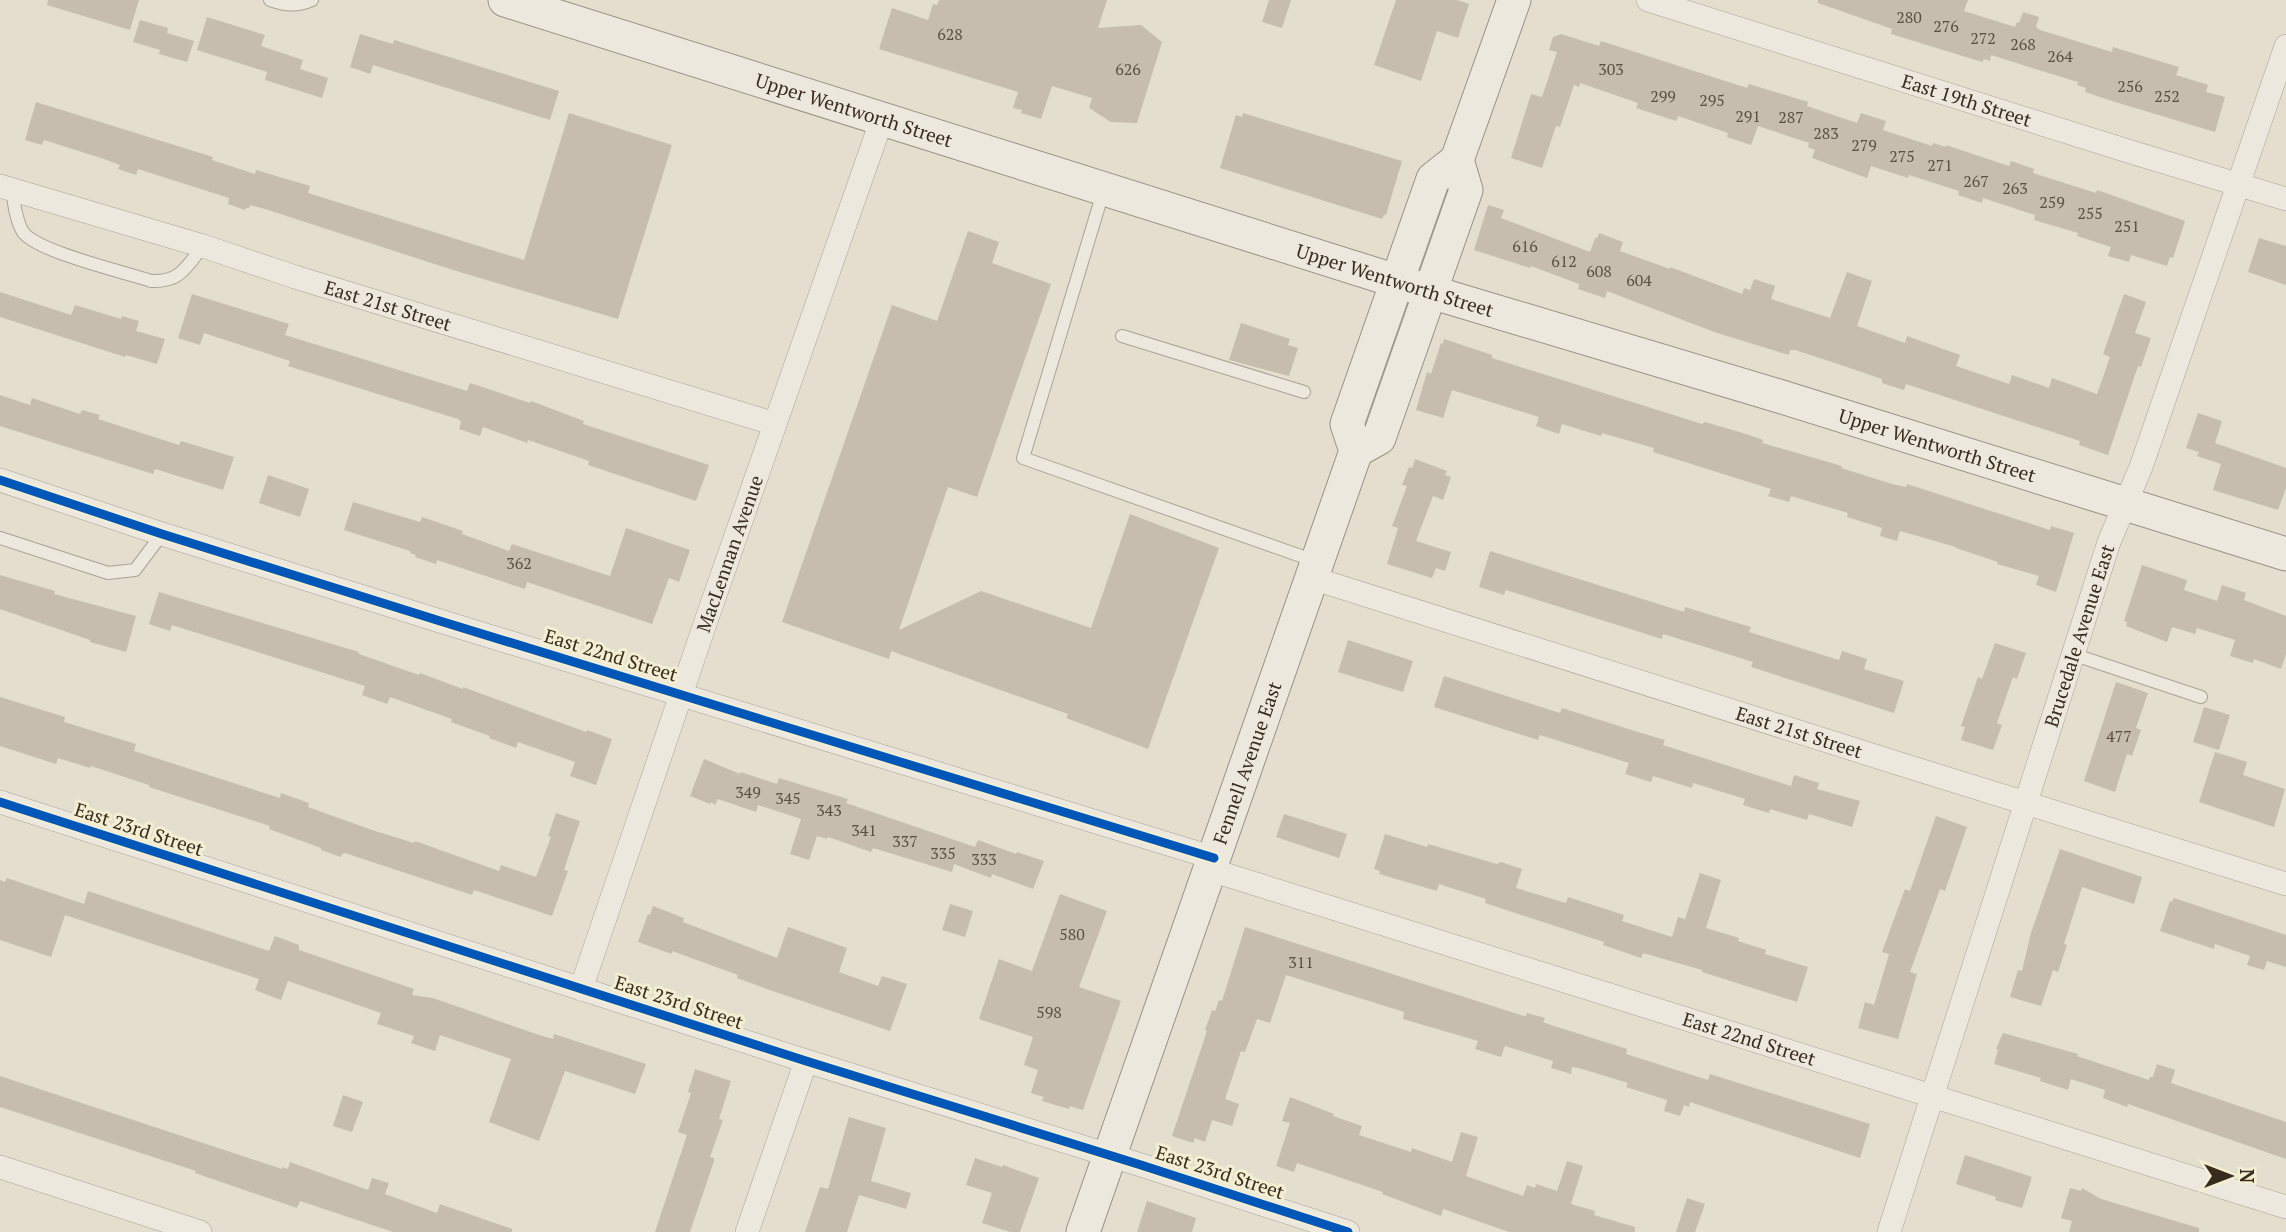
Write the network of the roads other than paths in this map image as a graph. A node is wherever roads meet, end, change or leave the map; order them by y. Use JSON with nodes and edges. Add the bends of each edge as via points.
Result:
{"nodes":[{"id":1,"x":270,"y":0,"type":"edge"},
{"id":2,"x":312,"y":0,"type":"edge"},
{"id":3,"x":505,"y":0,"type":"edge"},
{"id":4,"x":1514,"y":0,"type":"edge"},
{"id":5,"x":1648,"y":0,"type":"edge"},
{"id":6,"x":2286,"y":46,"type":"edge"},
{"id":7,"x":882,"y":119,"type":"junction"},
{"id":8,"x":1457,"y":160,"type":"junction"},
{"id":9,"x":2237,"y":184,"type":"junction"},
{"id":10,"x":6,"y":188,"type":"edge"},
{"id":11,"x":1104,"y":188,"type":"junction"},
{"id":12,"x":2286,"y":199,"type":"edge"},
{"id":13,"x":202,"y":246,"type":"junction"},
{"id":14,"x":1398,"y":282,"type":"junction"},
{"id":15,"x":1432,"y":292,"type":"junction"},
{"id":16,"x":1122,"y":335,"type":"dead end"},
{"id":17,"x":1304,"y":392,"type":"dead end"},
{"id":18,"x":775,"y":424,"type":"junction"},
{"id":19,"x":1356,"y":451,"type":"junction"},
{"id":20,"x":0,"y":481,"type":"edge"},
{"id":21,"x":2125,"y":503,"type":"junction"},
{"id":22,"x":162,"y":534,"type":"junction"},
{"id":23,"x":0,"y":538,"type":"edge"},
{"id":24,"x":2286,"y":554,"type":"edge"},
{"id":25,"x":1315,"y":570,"type":"junction"},
{"id":26,"x":2075,"y":655,"type":"junction"},
{"id":27,"x":681,"y":694,"type":"junction"},
{"id":28,"x":2201,"y":697,"type":"dead end"},
{"id":29,"x":0,"y":802,"type":"edge"},
{"id":30,"x":2025,"y":803,"type":"junction"},
{"id":31,"x":1213,"y":864,"type":"junction"},
{"id":32,"x":2286,"y":884,"type":"edge"},
{"id":33,"x":581,"y":989,"type":"junction"},
{"id":34,"x":806,"y":1061,"type":"junction"},
{"id":35,"x":1932,"y":1097,"type":"junction"},
{"id":36,"x":1110,"y":1155,"type":"junction"},
{"id":37,"x":0,"y":1167,"type":"edge"},
{"id":38,"x":2286,"y":1207,"type":"edge"},
{"id":39,"x":200,"y":1232,"type":"edge"},
{"id":40,"x":747,"y":1232,"type":"edge"},
{"id":41,"x":1083,"y":1232,"type":"edge"},
{"id":42,"x":1348,"y":1232,"type":"edge"},
{"id":43,"x":1890,"y":1232,"type":"edge"}],
"edges":[{"from":1,"to":2,"type":"lane","via":[[286,5]]},
{"from":3,"to":7,"type":"main road","name":"Upper Wentworth Street"},
{"from":4,"to":8,"type":"main road"},
{"from":5,"to":9,"type":"street","name":"East 19th Street"},
{"from":6,"to":9,"type":"street","name":"Brucedale Avenue East"},
{"from":7,"to":11,"type":"main road","name":"Upper Wentworth Street"},
{"from":7,"to":18,"type":"street","name":"MacLennan Avenue"},
{"from":8,"to":14,"type":"main road","via":[[1433,179]]},
{"from":8,"to":15,"type":"main road","via":[[1466,190]]},
{"from":9,"to":12,"type":"street","name":"East 19th Street"},
{"from":9,"to":21,"type":"street","name":"Brucedale Avenue East"},
{"from":10,"to":13,"type":"street","name":"East 21st Street"},
{"from":10,"to":13,"type":"lane","via":[[23,233],[42,247],[151,281],[167,281],[181,274]]},
{"from":11,"to":14,"type":"main road","name":"Upper Wentworth Street"},
{"from":11,"to":25,"type":"lane","via":[[1023,458]]},
{"from":13,"to":18,"type":"street","name":"East 21st Street"},
{"from":14,"to":15,"type":"main road","name":"Upper Wentworth Street"},
{"from":14,"to":19,"type":"main road","via":[[1347,424]]},
{"from":15,"to":19,"type":"main road","via":[[1379,438]]},
{"from":15,"to":21,"type":"main road","name":"Upper Wentworth Street"},
{"from":16,"to":17,"type":"lane"},
{"from":18,"to":27,"type":"street","name":"MacLennan Avenue"},
{"from":19,"to":25,"type":"main road","name":"Fennell Avenue East"},
{"from":20,"to":22,"type":"street","name":"East 22nd Street"},
{"from":21,"to":24,"type":"main road","name":"Upper Wentworth Street"},
{"from":21,"to":26,"type":"street","name":"Brucedale Avenue East"},
{"from":22,"to":23,"type":"lane","via":[[135,570],[108,573]]},
{"from":22,"to":27,"type":"street","name":"East 22nd Street"},
{"from":25,"to":30,"type":"street","name":"East 21st Street"},
{"from":25,"to":31,"type":"main road","name":"Fennell Avenue East"},
{"from":26,"to":28,"type":"lane"},
{"from":26,"to":30,"type":"street","name":"Brucedale Avenue East"},
{"from":27,"to":31,"type":"street","name":"East 22nd Street"},
{"from":27,"to":33,"type":"street","name":"MacLennan Avenue"},
{"from":29,"to":33,"type":"street","name":"East 23rd Street"},
{"from":30,"to":32,"type":"street","name":"East 21st Street"},
{"from":30,"to":35,"type":"street","name":"Brucedale Avenue East"},
{"from":31,"to":35,"type":"street","name":"East 22nd Street"},
{"from":31,"to":36,"type":"main road","name":"Fennell Avenue East"},
{"from":33,"to":34,"type":"street","name":"East 23rd Street"},
{"from":34,"to":36,"type":"street","name":"East 23rd Street"},
{"from":34,"to":40,"type":"street"},
{"from":35,"to":38,"type":"street","name":"East 22nd Street"},
{"from":35,"to":43,"type":"street","name":"Brucedale Avenue East"},
{"from":36,"to":41,"type":"main road","name":"Fennell Avenue East"},
{"from":36,"to":42,"type":"street","name":"East 23rd Street"},
{"from":37,"to":39,"type":"street"}]}
